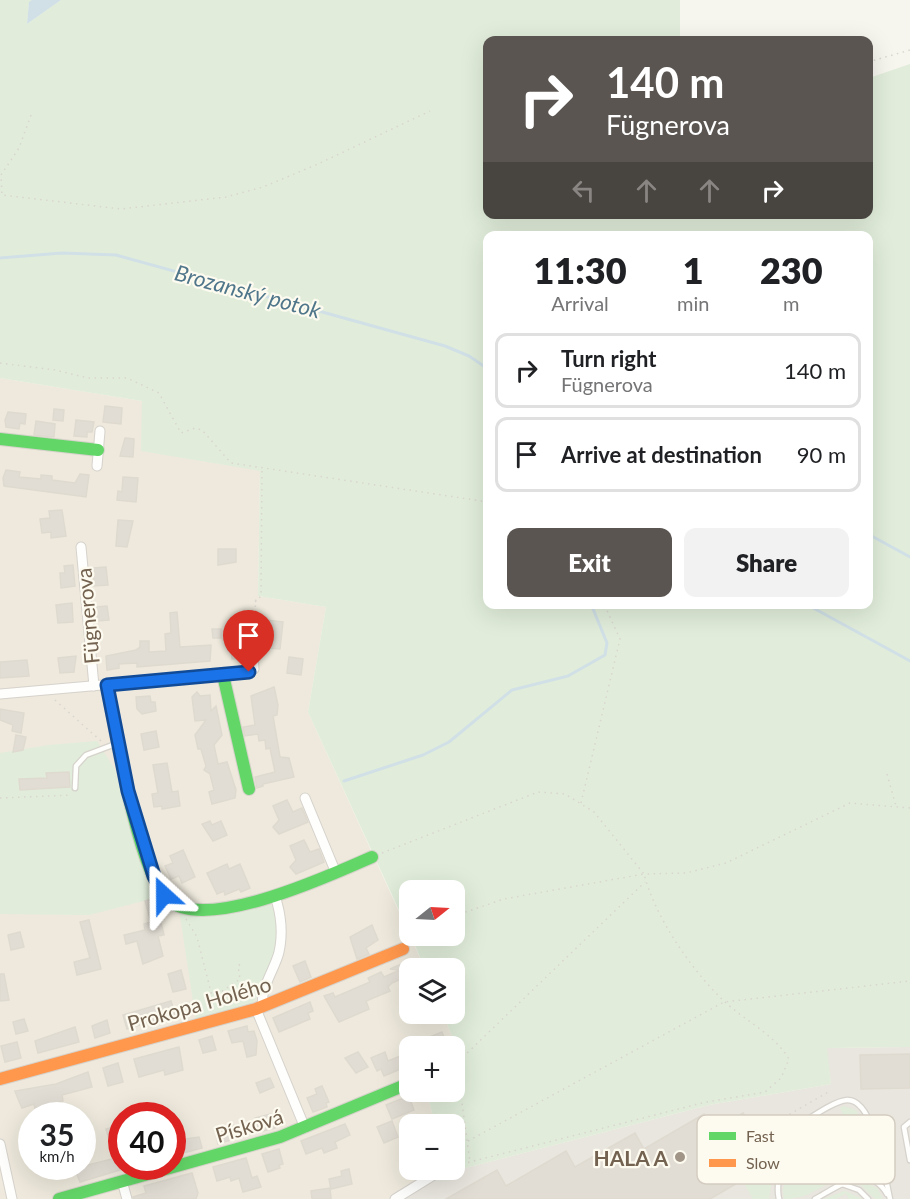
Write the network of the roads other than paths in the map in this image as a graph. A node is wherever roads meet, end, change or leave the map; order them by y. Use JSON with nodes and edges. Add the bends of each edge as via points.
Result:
{"nodes":[{"id":1,"x":100,"y":431,"type":"dead end"},
{"id":2,"x":0,"y":439,"type":"edge"},
{"id":3,"x":98,"y":450,"type":"junction"},
{"id":4,"x":97,"y":466,"type":"dead end"},
{"id":5,"x":81,"y":547,"type":"dead end"},
{"id":6,"x":253,"y":651,"type":"dead end"},
{"id":7,"x":224,"y":675,"type":"junction"},
{"id":8,"x":107,"y":685,"type":"junction"},
{"id":9,"x":93,"y":686,"type":"junction"},
{"id":10,"x":0,"y":694,"type":"edge"},
{"id":11,"x":112,"y":745,"type":"junction"},
{"id":12,"x":75,"y":788,"type":"dead end"},
{"id":13,"x":249,"y":789,"type":"dead end"},
{"id":14,"x":305,"y":798,"type":"dead end"},
{"id":15,"x":372,"y":857,"type":"road end"},
{"id":16,"x":336,"y":873,"type":"junction"},
{"id":17,"x":275,"y":896,"type":"junction"},
{"id":18,"x":403,"y":949,"type":"dead end"},
{"id":19,"x":260,"y":1008,"type":"junction"},
{"id":20,"x":0,"y":1079,"type":"edge"},
{"id":21,"x":399,"y":1088,"type":"edge"},
{"id":22,"x":817,"y":1115,"type":"edge"},
{"id":23,"x":866,"y":1115,"type":"edge"},
{"id":24,"x":910,"y":1122,"type":"edge"},
{"id":25,"x":305,"y":1128,"type":"junction"},
{"id":26,"x":0,"y":1144,"type":"edge"},
{"id":27,"x":910,"y":1160,"type":"edge"},
{"id":28,"x":425,"y":1180,"type":"edge"},
{"id":29,"x":122,"y":1181,"type":"junction"},
{"id":30,"x":778,"y":1184,"type":"edge"},
{"id":31,"x":842,"y":1184,"type":"joint"},
{"id":32,"x":880,"y":1184,"type":"edge"},
{"id":33,"x":886,"y":1184,"type":"edge"},
{"id":34,"x":12,"y":1199,"type":"edge"},
{"id":35,"x":59,"y":1199,"type":"edge"},
{"id":36,"x":127,"y":1199,"type":"edge"},
{"id":37,"x":394,"y":1199,"type":"edge"},
{"id":38,"x":778,"y":1199,"type":"edge"},
{"id":39,"x":815,"y":1199,"type":"edge"},
{"id":40,"x":868,"y":1199,"type":"edge"},
{"id":41,"x":890,"y":1199,"type":"edge"}],
"edges":[{"from":1,"to":3,"type":"street"},
{"from":2,"to":3,"type":"street"},
{"from":3,"to":4,"type":"street"},
{"from":5,"to":9,"type":"street","name":"Fügnerova"},
{"from":6,"to":7,"type":"street","name":"Fügnerova","via":[[254,669]]},
{"from":7,"to":8,"type":"street","name":"Fügnerova"},
{"from":7,"to":13,"type":"street"},
{"from":8,"to":9,"type":"street","name":"Fügnerova"},
{"from":8,"to":11,"type":"street"},
{"from":9,"to":10,"type":"street","name":"Fügnerova"},
{"from":11,"to":12,"type":"lane","via":[[86,755],[76,766]]},
{"from":11,"to":17,"type":"street","via":[[157,884],[169,900],[180,906],[220,909]]},
{"from":14,"to":16,"type":"street"},
{"from":15,"to":16,"type":"street"},
{"from":16,"to":17,"type":"street"},
{"from":17,"to":19,"type":"street","via":[[280,914],[280,945]]},
{"from":18,"to":19,"type":"street","name":"Prokopa Holého"},
{"from":19,"to":20,"type":"street","name":"Prokopa Holého"},
{"from":19,"to":25,"type":"street"},
{"from":21,"to":25,"type":"street","name":"Písková"},
{"from":22,"to":23,"type":"lane","via":[[838,1103],[853,1101]]},
{"from":24,"to":27,"type":"lane","via":[[904,1127]]},
{"from":25,"to":29,"type":"street","name":"Písková"},
{"from":26,"to":34,"type":"street"},
{"from":28,"to":37,"type":"street"},
{"from":29,"to":35,"type":"street","name":"Písková"},
{"from":29,"to":36,"type":"street"},
{"from":30,"to":38,"type":"lane"},
{"from":31,"to":39,"type":"lane"},
{"from":31,"to":40,"type":"lane","via":[[859,1190]]},
{"from":32,"to":41,"type":"lane"},
{"from":33,"to":41,"type":"lane"}]}
